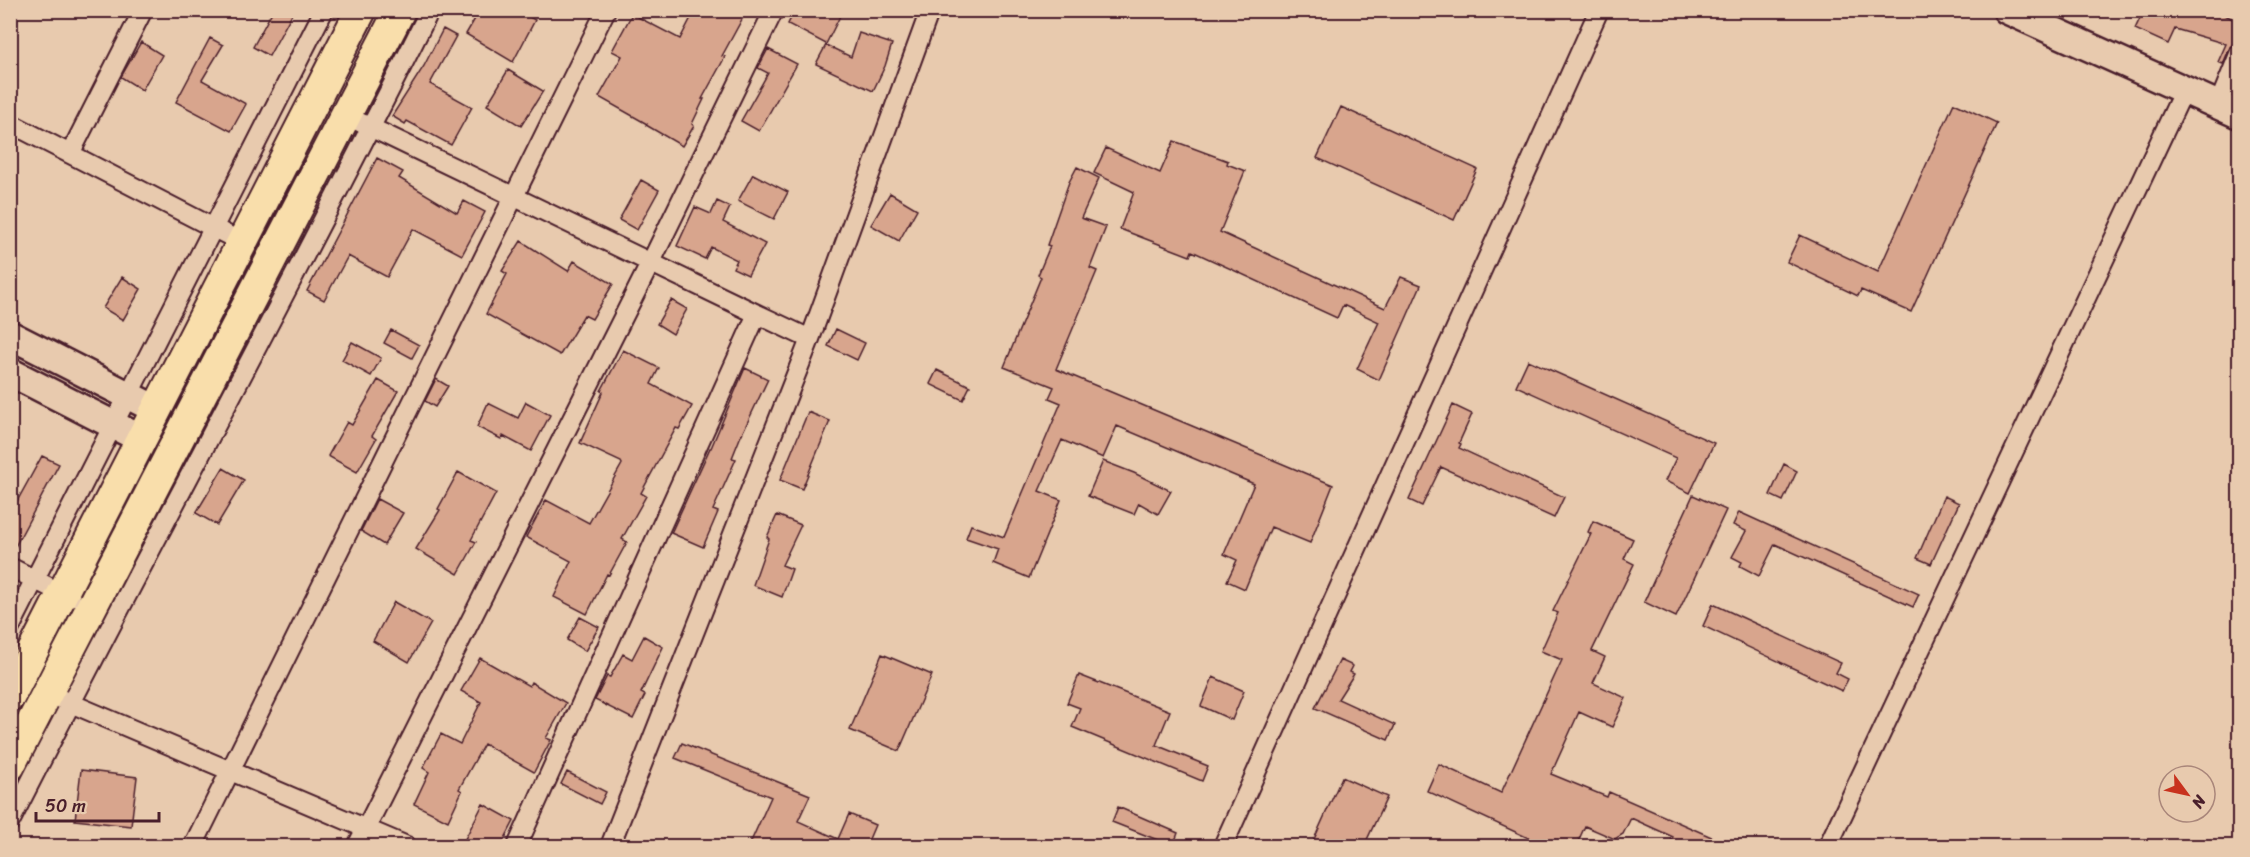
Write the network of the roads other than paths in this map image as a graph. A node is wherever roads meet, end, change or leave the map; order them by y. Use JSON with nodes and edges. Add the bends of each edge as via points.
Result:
{"nodes":[{"id":1,"x":143,"y":10,"type":"edge"},
{"id":2,"x":324,"y":10,"type":"edge"},
{"id":3,"x":361,"y":10,"type":"edge"},
{"id":4,"x":400,"y":10,"type":"edge"},
{"id":5,"x":430,"y":10,"type":"edge"},
{"id":6,"x":606,"y":10,"type":"edge"},
{"id":7,"x":774,"y":10,"type":"edge"},
{"id":8,"x":930,"y":10,"type":"edge"},
{"id":9,"x":1599,"y":10,"type":"edge"},
{"id":10,"x":2007,"y":10,"type":"edge"},
{"id":11,"x":2240,"y":52,"type":"edge"},
{"id":12,"x":2184,"y":90,"type":"junction"},
{"id":13,"x":2229,"y":110,"type":"edge"},
{"id":14,"x":359,"y":122,"type":"junction"},
{"id":15,"x":10,"y":123,"type":"edge"},
{"id":16,"x":70,"y":154,"type":"junction"},
{"id":17,"x":513,"y":197,"type":"junction"},
{"id":18,"x":213,"y":228,"type":"junction"},
{"id":19,"x":243,"y":243,"type":"junction"},
{"id":20,"x":651,"y":262,"type":"junction"},
{"id":21,"x":757,"y":314,"type":"junction"},
{"id":22,"x":10,"y":335,"type":"edge"},
{"id":23,"x":810,"y":339,"type":"junction"},
{"id":24,"x":10,"y":372,"type":"edge"},
{"id":25,"x":128,"y":395,"type":"junction"},
{"id":26,"x":157,"y":410,"type":"junction"},
{"id":27,"x":113,"y":425,"type":"junction"},
{"id":28,"x":141,"y":439,"type":"junction"},
{"id":29,"x":10,"y":567,"type":"edge"},
{"id":30,"x":35,"y":580,"type":"junction"},
{"id":31,"x":62,"y":593,"type":"junction"},
{"id":32,"x":91,"y":608,"type":"junction"},
{"id":33,"x":10,"y":628,"type":"edge"},
{"id":34,"x":10,"y":696,"type":"edge"},
{"id":35,"x":58,"y":698,"type":"junction"},
{"id":36,"x":10,"y":765,"type":"edge"},
{"id":37,"x":230,"y":771,"type":"junction"},
{"id":38,"x":10,"y":822,"type":"edge"},
{"id":39,"x":366,"y":829,"type":"junction"},
{"id":40,"x":193,"y":846,"type":"edge"},
{"id":41,"x":357,"y":846,"type":"edge"},
{"id":42,"x":407,"y":846,"type":"edge"},
{"id":43,"x":517,"y":846,"type":"edge"},
{"id":44,"x":610,"y":846,"type":"edge"},
{"id":45,"x":1223,"y":846,"type":"edge"},
{"id":46,"x":1828,"y":846,"type":"edge"}],
"edges":[{"from":1,"to":16,"type":"street"},
{"from":2,"to":18,"type":"street"},
{"from":3,"to":19,"type":"main road"},
{"from":4,"to":14,"type":"main road"},
{"from":5,"to":14,"type":"street"},
{"from":6,"to":17,"type":"street"},
{"from":7,"to":20,"type":"street"},
{"from":8,"to":23,"type":"street"},
{"from":9,"to":45,"type":"street"},
{"from":10,"to":12,"type":"main road"},
{"from":11,"to":13,"type":"street"},
{"from":12,"to":13,"type":"main road"},
{"from":12,"to":46,"type":"street"},
{"from":14,"to":17,"type":"street"},
{"from":14,"to":32,"type":"main road"},
{"from":14,"to":35,"type":"street"},
{"from":15,"to":16,"type":"street"},
{"from":16,"to":18,"type":"street"},
{"from":17,"to":20,"type":"street"},
{"from":17,"to":37,"type":"street"},
{"from":18,"to":19,"type":"street"},
{"from":18,"to":25,"type":"street"},
{"from":19,"to":26,"type":"main road"},
{"from":20,"to":21,"type":"street"},
{"from":20,"to":39,"type":"street"},
{"from":21,"to":23,"type":"street"},
{"from":21,"to":43,"type":"street"},
{"from":22,"to":25,"type":"main road"},
{"from":23,"to":44,"type":"street"},
{"from":24,"to":27,"type":"main road"},
{"from":25,"to":26,"type":"main road"},
{"from":25,"to":27,"type":"street"},
{"from":26,"to":28,"type":"main road"},
{"from":27,"to":28,"type":"main road"},
{"from":27,"to":30,"type":"street"},
{"from":28,"to":31,"type":"main road"},
{"from":29,"to":30,"type":"street"},
{"from":30,"to":31,"type":"street"},
{"from":30,"to":33,"type":"street"},
{"from":31,"to":32,"type":"street"},
{"from":31,"to":34,"type":"main road"},
{"from":32,"to":35,"type":"main road"},
{"from":35,"to":36,"type":"main road"},
{"from":35,"to":37,"type":"street"},
{"from":35,"to":38,"type":"street"},
{"from":37,"to":39,"type":"street"},
{"from":37,"to":40,"type":"street"},
{"from":39,"to":41,"type":"street"},
{"from":39,"to":42,"type":"street"}]}
